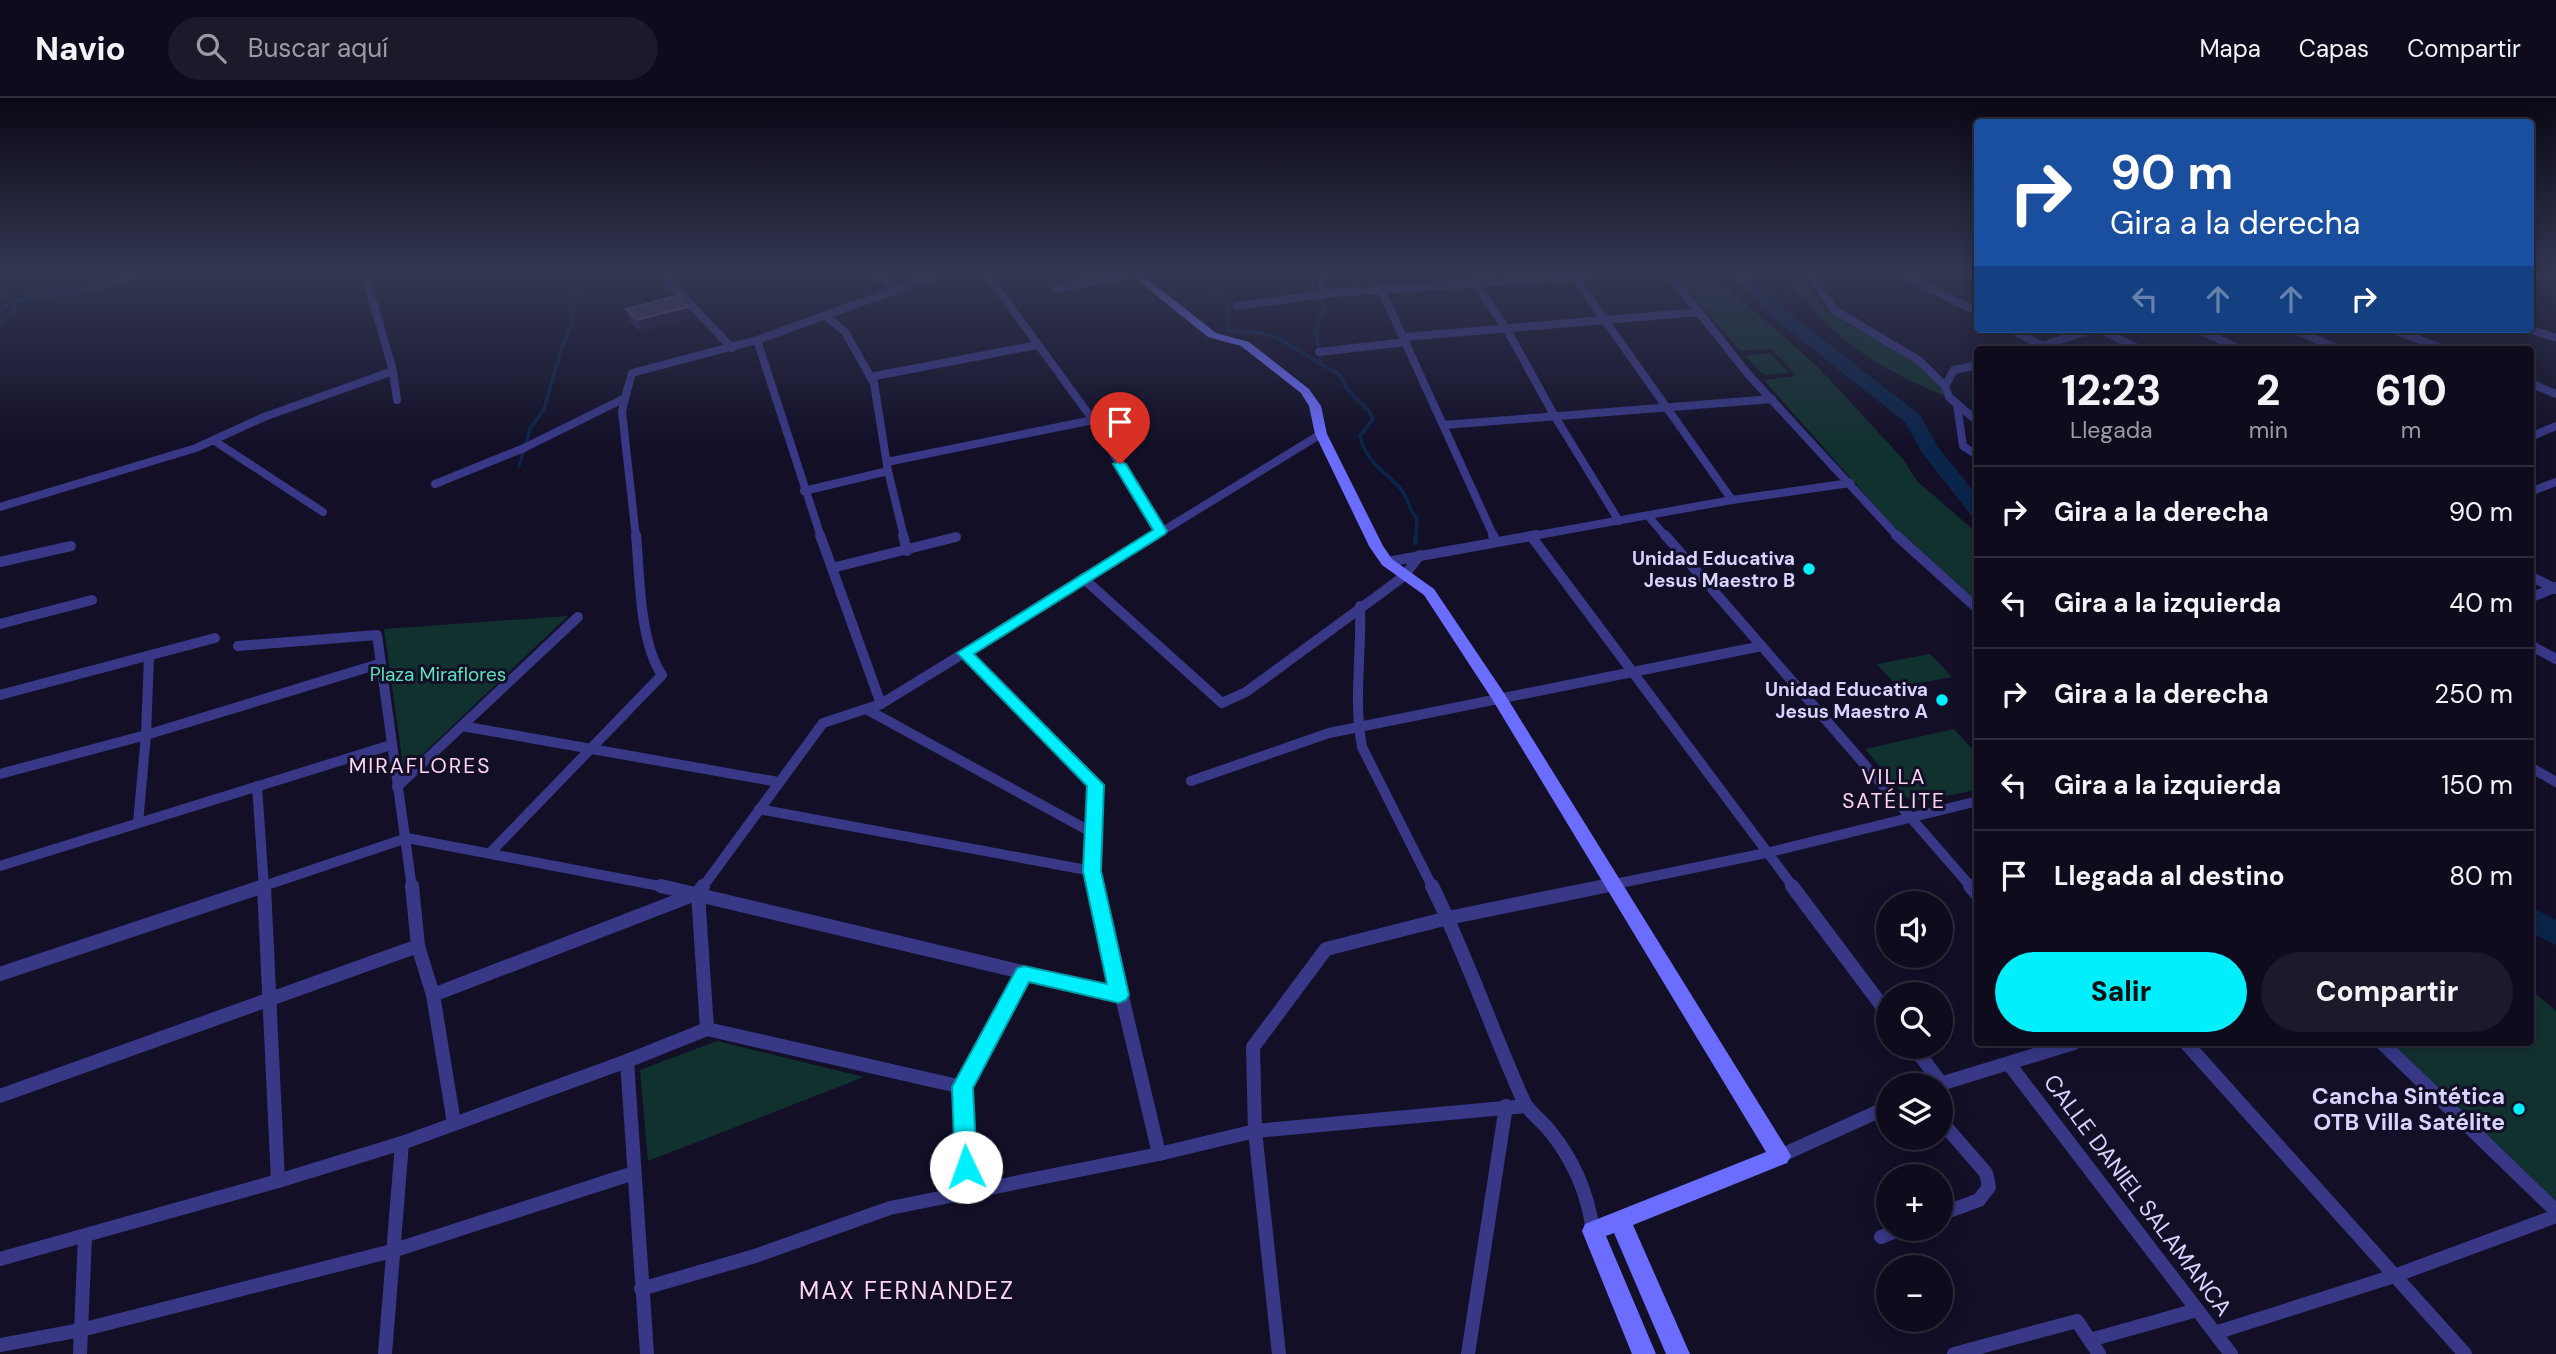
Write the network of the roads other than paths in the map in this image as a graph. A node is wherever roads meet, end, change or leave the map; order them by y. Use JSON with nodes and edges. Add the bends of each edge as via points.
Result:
{"nodes":[{"id":1,"x":382,"y":332,"type":"edge"},
{"id":2,"x":716,"y":332,"type":"edge"},
{"id":3,"x":781,"y":332,"type":"edge"},
{"id":4,"x":845,"y":332,"type":"edge"},
{"id":5,"x":1028,"y":332,"type":"edge"},
{"id":6,"x":1208,"y":332,"type":"edge"},
{"id":7,"x":1401,"y":332,"type":"edge"},
{"id":8,"x":1473,"y":332,"type":"edge"},
{"id":9,"x":1508,"y":332,"type":"edge"},
{"id":10,"x":1611,"y":332,"type":"edge"},
{"id":11,"x":1715,"y":332,"type":"edge"},
{"id":12,"x":1870,"y":332,"type":"edge"},
{"id":13,"x":2538,"y":332,"type":"edge"},
{"id":14,"x":2018,"y":333,"type":"edge"},
{"id":15,"x":2083,"y":333,"type":"edge"},
{"id":16,"x":2107,"y":333,"type":"edge"},
{"id":17,"x":2206,"y":333,"type":"edge"},
{"id":18,"x":2302,"y":333,"type":"edge"},
{"id":19,"x":2401,"y":333,"type":"edge"},
{"id":20,"x":2556,"y":338,"type":"edge"},
{"id":21,"x":1405,"y":339,"type":"junction"},
{"id":22,"x":757,"y":340,"type":"junction"},
{"id":23,"x":1037,"y":345,"type":"junction"},
{"id":24,"x":2043,"y":346,"type":"edge"},
{"id":25,"x":2052,"y":346,"type":"edge"},
{"id":26,"x":2134,"y":346,"type":"edge"},
{"id":27,"x":2233,"y":346,"type":"edge"},
{"id":28,"x":2331,"y":346,"type":"edge"},
{"id":29,"x":2436,"y":346,"type":"edge"},
{"id":30,"x":732,"y":348,"type":"junction"},
{"id":31,"x":1319,"y":352,"type":"dead end"},
{"id":32,"x":1974,"y":366,"type":"edge"},
{"id":33,"x":393,"y":371,"type":"junction"},
{"id":34,"x":870,"y":377,"type":"junction"},
{"id":35,"x":2534,"y":385,"type":"edge"},
{"id":36,"x":1945,"y":386,"type":"junction"},
{"id":37,"x":2556,"y":394,"type":"edge"},
{"id":38,"x":625,"y":398,"type":"junction"},
{"id":39,"x":1772,"y":398,"type":"junction"},
{"id":40,"x":397,"y":400,"type":"dead end"},
{"id":41,"x":1957,"y":404,"type":"junction"},
{"id":42,"x":1665,"y":406,"type":"junction"},
{"id":43,"x":1554,"y":415,"type":"junction"},
{"id":44,"x":1974,"y":419,"type":"edge"},
{"id":45,"x":1093,"y":420,"type":"junction"},
{"id":46,"x":1444,"y":425,"type":"junction"},
{"id":47,"x":2556,"y":426,"type":"edge"},
{"id":48,"x":1321,"y":434,"type":"junction"},
{"id":49,"x":2534,"y":434,"type":"edge"},
{"id":50,"x":213,"y":440,"type":"junction"},
{"id":51,"x":1974,"y":453,"type":"edge"},
{"id":52,"x":888,"y":467,"type":"junction"},
{"id":53,"x":2556,"y":482,"type":"edge"},
{"id":54,"x":1850,"y":483,"type":"junction"},
{"id":55,"x":435,"y":484,"type":"dead end"},
{"id":56,"x":2534,"y":490,"type":"edge"},
{"id":57,"x":804,"y":491,"type":"junction"},
{"id":58,"x":1732,"y":500,"type":"junction"},
{"id":59,"x":0,"y":507,"type":"edge"},
{"id":60,"x":323,"y":512,"type":"dead end"},
{"id":61,"x":1649,"y":517,"type":"junction"},
{"id":62,"x":1619,"y":521,"type":"junction"},
{"id":63,"x":1160,"y":531,"type":"junction"},
{"id":64,"x":1531,"y":536,"type":"junction"},
{"id":65,"x":956,"y":537,"type":"dead end"},
{"id":66,"x":1496,"y":542,"type":"junction"},
{"id":67,"x":71,"y":546,"type":"dead end"},
{"id":68,"x":907,"y":551,"type":"junction"},
{"id":69,"x":1420,"y":555,"type":"junction"},
{"id":70,"x":0,"y":562,"type":"edge"},
{"id":71,"x":1387,"y":562,"type":"junction"},
{"id":72,"x":832,"y":568,"type":"junction"},
{"id":73,"x":1404,"y":576,"type":"junction"},
{"id":74,"x":1083,"y":578,"type":"junction"},
{"id":75,"x":2534,"y":578,"type":"edge"},
{"id":76,"x":2555,"y":588,"type":"edge"},
{"id":77,"x":2534,"y":596,"type":"edge"},
{"id":78,"x":92,"y":600,"type":"dead end"},
{"id":79,"x":1974,"y":605,"type":"edge"},
{"id":80,"x":1360,"y":606,"type":"junction"},
{"id":81,"x":578,"y":617,"type":"dead end"},
{"id":82,"x":0,"y":624,"type":"edge"},
{"id":83,"x":215,"y":638,"type":"dead end"},
{"id":84,"x":238,"y":646,"type":"dead end"},
{"id":85,"x":1762,"y":646,"type":"junction"},
{"id":86,"x":2534,"y":647,"type":"edge"},
{"id":87,"x":965,"y":653,"type":"junction"},
{"id":88,"x":149,"y":656,"type":"junction"},
{"id":89,"x":2556,"y":659,"type":"edge"},
{"id":90,"x":379,"y":664,"type":"junction"},
{"id":91,"x":1631,"y":674,"type":"junction"},
{"id":92,"x":0,"y":695,"type":"edge"},
{"id":93,"x":1499,"y":697,"type":"junction"},
{"id":94,"x":881,"y":704,"type":"junction"},
{"id":95,"x":866,"y":709,"type":"junction"},
{"id":96,"x":462,"y":726,"type":"junction"},
{"id":97,"x":1358,"y":726,"type":"junction"},
{"id":98,"x":146,"y":735,"type":"junction"},
{"id":99,"x":391,"y":745,"type":"junction"},
{"id":100,"x":593,"y":749,"type":"junction"},
{"id":101,"x":2534,"y":769,"type":"edge"},
{"id":102,"x":0,"y":774,"type":"edge"},
{"id":103,"x":778,"y":782,"type":"junction"},
{"id":104,"x":1191,"y":782,"type":"dead end"},
{"id":105,"x":2556,"y":782,"type":"edge"},
{"id":106,"x":257,"y":786,"type":"junction"},
{"id":107,"x":397,"y":787,"type":"junction"},
{"id":108,"x":1974,"y":802,"type":"edge"},
{"id":109,"x":758,"y":809,"type":"junction"},
{"id":110,"x":1909,"y":817,"type":"junction"},
{"id":111,"x":138,"y":823,"type":"junction"},
{"id":112,"x":1093,"y":833,"type":"junction"},
{"id":113,"x":407,"y":838,"type":"junction"},
{"id":114,"x":490,"y":853,"type":"junction"},
{"id":115,"x":1766,"y":853,"type":"junction"},
{"id":116,"x":0,"y":866,"type":"edge"},
{"id":117,"x":1092,"y":871,"type":"junction"},
{"id":118,"x":1611,"y":883,"type":"junction"},
{"id":119,"x":264,"y":886,"type":"junction"},
{"id":120,"x":1974,"y":890,"type":"edge"},
{"id":121,"x":698,"y":893,"type":"junction"},
{"id":122,"x":1448,"y":918,"type":"junction"},
{"id":123,"x":418,"y":946,"type":"junction"},
{"id":124,"x":1024,"y":973,"type":"junction"},
{"id":125,"x":0,"y":974,"type":"edge"},
{"id":126,"x":433,"y":995,"type":"junction"},
{"id":127,"x":1119,"y":995,"type":"junction"},
{"id":128,"x":271,"y":998,"type":"junction"},
{"id":129,"x":1876,"y":998,"type":"edge"},
{"id":130,"x":707,"y":1029,"type":"junction"},
{"id":131,"x":2065,"y":1046,"type":"edge"},
{"id":132,"x":2189,"y":1046,"type":"edge"},
{"id":133,"x":2385,"y":1046,"type":"edge"},
{"id":134,"x":627,"y":1061,"type":"junction"},
{"id":135,"x":2009,"y":1064,"type":"junction"},
{"id":136,"x":1953,"y":1080,"type":"edge"},
{"id":137,"x":962,"y":1087,"type":"junction"},
{"id":138,"x":0,"y":1096,"type":"edge"},
{"id":139,"x":1525,"y":1105,"type":"junction"},
{"id":140,"x":1506,"y":1106,"type":"junction"},
{"id":141,"x":1876,"y":1112,"type":"edge"},
{"id":142,"x":454,"y":1123,"type":"junction"},
{"id":143,"x":1255,"y":1132,"type":"junction"},
{"id":144,"x":1953,"y":1135,"type":"edge"},
{"id":145,"x":402,"y":1143,"type":"junction"},
{"id":146,"x":1159,"y":1154,"type":"junction"},
{"id":147,"x":1780,"y":1156,"type":"junction"},
{"id":148,"x":634,"y":1173,"type":"junction"},
{"id":149,"x":278,"y":1181,"type":"junction"},
{"id":150,"x":967,"y":1194,"type":"junction"},
{"id":151,"x":1953,"y":1210,"type":"edge"},
{"id":152,"x":2556,"y":1213,"type":"edge"},
{"id":153,"x":1620,"y":1221,"type":"junction"},
{"id":154,"x":1593,"y":1231,"type":"junction"},
{"id":155,"x":85,"y":1236,"type":"junction"},
{"id":156,"x":392,"y":1251,"type":"junction"},
{"id":157,"x":0,"y":1259,"type":"edge"},
{"id":158,"x":2394,"y":1276,"type":"junction"},
{"id":159,"x":641,"y":1289,"type":"junction"},
{"id":160,"x":2197,"y":1310,"type":"junction"},
{"id":161,"x":81,"y":1330,"type":"junction"},
{"id":162,"x":2215,"y":1333,"type":"junction"},
{"id":163,"x":2090,"y":1340,"type":"junction"},
{"id":164,"x":0,"y":1345,"type":"edge"},
{"id":165,"x":80,"y":1354,"type":"edge"},
{"id":166,"x":385,"y":1354,"type":"edge"},
{"id":167,"x":647,"y":1354,"type":"edge"},
{"id":168,"x":1279,"y":1354,"type":"edge"},
{"id":169,"x":1468,"y":1354,"type":"edge"},
{"id":170,"x":1644,"y":1354,"type":"edge"},
{"id":171,"x":1678,"y":1354,"type":"edge"},
{"id":172,"x":1954,"y":1354,"type":"edge"},
{"id":173,"x":2099,"y":1354,"type":"edge"},
{"id":174,"x":2231,"y":1354,"type":"edge"},
{"id":175,"x":2465,"y":1354,"type":"edge"}],
"edges":[{"from":1,"to":33,"type":"street"},
{"from":2,"to":30,"type":"street"},
{"from":3,"to":22,"type":"street"},
{"from":4,"to":34,"type":"street"},
{"from":5,"to":23,"type":"street"},
{"from":6,"to":48,"type":"street","via":[[1244,344],[1305,391],[1315,406]]},
{"from":7,"to":21,"type":"street"},
{"from":8,"to":21,"type":"street"},
{"from":9,"to":43,"type":"street"},
{"from":10,"to":42,"type":"street"},
{"from":11,"to":39,"type":"street"},
{"from":12,"to":36,"type":"street","via":[[1920,361]]},
{"from":13,"to":20,"type":"street"},
{"from":14,"to":24,"type":"street"},
{"from":15,"to":25,"type":"street"},
{"from":16,"to":26,"type":"street"},
{"from":17,"to":27,"type":"street"},
{"from":18,"to":28,"type":"street"},
{"from":19,"to":29,"type":"street"},
{"from":21,"to":31,"type":"street"},
{"from":21,"to":46,"type":"street"},
{"from":22,"to":30,"type":"street"},
{"from":22,"to":57,"type":"street"},
{"from":23,"to":34,"type":"street"},
{"from":23,"to":45,"type":"street"},
{"from":30,"to":38,"type":"street","via":[[632,373]]},
{"from":32,"to":36,"type":"street","via":[[1954,370]]},
{"from":33,"to":40,"type":"street"},
{"from":33,"to":50,"type":"street","via":[[264,416]]},
{"from":34,"to":52,"type":"street"},
{"from":35,"to":37,"type":"street"},
{"from":36,"to":41,"type":"street"},
{"from":38,"to":55,"type":"street","via":[[524,448]]},
{"from":38,"to":100,"type":"street","via":[[622,412],[647,638],[663,676]]},
{"from":39,"to":42,"type":"street"},
{"from":39,"to":54,"type":"street"},
{"from":41,"to":44,"type":"street"},
{"from":41,"to":51,"type":"street","via":[[1963,446]]},
{"from":42,"to":43,"type":"street"},
{"from":42,"to":58,"type":"street"},
{"from":43,"to":46,"type":"street"},
{"from":43,"to":62,"type":"street"},
{"from":45,"to":52,"type":"street"},
{"from":45,"to":63,"type":"street"},
{"from":46,"to":66,"type":"street"},
{"from":47,"to":49,"type":"street"},
{"from":48,"to":63,"type":"street"},
{"from":48,"to":71,"type":"street"},
{"from":50,"to":59,"type":"street"},
{"from":50,"to":60,"type":"street"},
{"from":52,"to":57,"type":"street"},
{"from":52,"to":68,"type":"street"},
{"from":53,"to":56,"type":"street"},
{"from":54,"to":58,"type":"street"},
{"from":54,"to":79,"type":"street","via":[[1895,534]]},
{"from":57,"to":72,"type":"street"},
{"from":58,"to":61,"type":"street"},
{"from":61,"to":62,"type":"street"},
{"from":61,"to":85,"type":"street"},
{"from":62,"to":64,"type":"street"},
{"from":63,"to":74,"type":"street"},
{"from":64,"to":66,"type":"street"},
{"from":64,"to":91,"type":"street"},
{"from":65,"to":68,"type":"street"},
{"from":66,"to":69,"type":"street"},
{"from":67,"to":70,"type":"street"},
{"from":68,"to":72,"type":"street"},
{"from":69,"to":71,"type":"street"},
{"from":69,"to":73,"type":"street"},
{"from":71,"to":73,"type":"street"},
{"from":72,"to":94,"type":"street"},
{"from":73,"to":80,"type":"street"},
{"from":73,"to":93,"type":"street","via":[[1429,592]]},
{"from":74,"to":80,"type":"street","via":[[1222,703],[1246,691]]},
{"from":74,"to":87,"type":"street"},
{"from":75,"to":76,"type":"street"},
{"from":76,"to":77,"type":"street"},
{"from":78,"to":82,"type":"street"},
{"from":80,"to":97,"type":"street"},
{"from":81,"to":96,"type":"street"},
{"from":83,"to":88,"type":"street"},
{"from":84,"to":90,"type":"street","via":[[377,635]]},
{"from":85,"to":91,"type":"street"},
{"from":85,"to":110,"type":"street"},
{"from":86,"to":89,"type":"street"},
{"from":87,"to":94,"type":"street"},
{"from":87,"to":112,"type":"street","via":[[1096,785]]},
{"from":88,"to":92,"type":"street"},
{"from":88,"to":98,"type":"street"},
{"from":90,"to":98,"type":"street"},
{"from":90,"to":99,"type":"street"},
{"from":91,"to":93,"type":"street"},
{"from":91,"to":115,"type":"street"},
{"from":93,"to":97,"type":"street"},
{"from":93,"to":118,"type":"street"},
{"from":94,"to":95,"type":"street"},
{"from":95,"to":103,"type":"street","via":[[823,723]]},
{"from":95,"to":112,"type":"street"},
{"from":96,"to":100,"type":"street"},
{"from":96,"to":107,"type":"street"},
{"from":97,"to":104,"type":"street"},
{"from":97,"to":122,"type":"street","via":[[1362,747]]},
{"from":98,"to":102,"type":"street"},
{"from":98,"to":111,"type":"street"},
{"from":99,"to":106,"type":"street"},
{"from":99,"to":107,"type":"street"},
{"from":100,"to":103,"type":"street"},
{"from":100,"to":114,"type":"street"},
{"from":101,"to":105,"type":"street"},
{"from":103,"to":109,"type":"street"},
{"from":106,"to":111,"type":"street"},
{"from":106,"to":119,"type":"street"},
{"from":107,"to":113,"type":"street"},
{"from":108,"to":110,"type":"street"},
{"from":109,"to":117,"type":"street"},
{"from":109,"to":121,"type":"street"},
{"from":110,"to":115,"type":"street"},
{"from":110,"to":120,"type":"street"},
{"from":111,"to":116,"type":"street"},
{"from":112,"to":117,"type":"street"},
{"from":113,"to":114,"type":"street"},
{"from":113,"to":119,"type":"street"},
{"from":113,"to":123,"type":"street"},
{"from":114,"to":121,"type":"street"},
{"from":115,"to":118,"type":"street"},
{"from":115,"to":129,"type":"street"},
{"from":117,"to":127,"type":"street"},
{"from":118,"to":122,"type":"street"},
{"from":118,"to":147,"type":"street"},
{"from":119,"to":125,"type":"street"},
{"from":119,"to":128,"type":"street"},
{"from":121,"to":124,"type":"street"},
{"from":121,"to":126,"type":"street"},
{"from":121,"to":130,"type":"street"},
{"from":122,"to":139,"type":"street"},
{"from":122,"to":143,"type":"street","via":[[1326,949],[1253,1047]]},
{"from":123,"to":126,"type":"street"},
{"from":123,"to":128,"type":"street"},
{"from":124,"to":127,"type":"street"},
{"from":124,"to":137,"type":"street"},
{"from":126,"to":142,"type":"street"},
{"from":127,"to":146,"type":"street"},
{"from":128,"to":138,"type":"street"},
{"from":128,"to":149,"type":"street"},
{"from":130,"to":134,"type":"street"},
{"from":130,"to":137,"type":"street"},
{"from":131,"to":135,"type":"street"},
{"from":132,"to":158,"type":"street"},
{"from":133,"to":152,"type":"street"},
{"from":134,"to":142,"type":"street"},
{"from":134,"to":148,"type":"street"},
{"from":135,"to":136,"type":"street"},
{"from":135,"to":160,"type":"street","name":"CALLE DANIEL SALAMANCA"},
{"from":137,"to":150,"type":"street"},
{"from":139,"to":140,"type":"street"},
{"from":139,"to":154,"type":"street","via":[[1544,1120],[1579,1181],[1592,1210]]},
{"from":140,"to":143,"type":"street"},
{"from":140,"to":169,"type":"street"},
{"from":141,"to":147,"type":"street"},
{"from":142,"to":145,"type":"street"},
{"from":143,"to":146,"type":"street"},
{"from":143,"to":168,"type":"street"},
{"from":144,"to":151,"type":"street","via":[[1986,1174],[1989,1187],[1979,1200]]},
{"from":145,"to":149,"type":"street"},
{"from":145,"to":156,"type":"street"},
{"from":146,"to":150,"type":"street"},
{"from":147,"to":153,"type":"street"},
{"from":148,"to":156,"type":"street"},
{"from":148,"to":159,"type":"street"},
{"from":149,"to":155,"type":"street"},
{"from":150,"to":159,"type":"street","via":[[890,1208],[755,1256]]},
{"from":152,"to":158,"type":"street"},
{"from":153,"to":154,"type":"street"},
{"from":153,"to":171,"type":"street"},
{"from":154,"to":170,"type":"street"},
{"from":155,"to":157,"type":"street"},
{"from":155,"to":161,"type":"street"},
{"from":156,"to":161,"type":"street"},
{"from":156,"to":166,"type":"street"},
{"from":158,"to":162,"type":"street"},
{"from":158,"to":175,"type":"street"},
{"from":159,"to":167,"type":"street"},
{"from":160,"to":162,"type":"street","name":"CALLE DANIEL SALAMANCA"},
{"from":160,"to":163,"type":"street"},
{"from":161,"to":164,"type":"street"},
{"from":161,"to":165,"type":"street"},
{"from":162,"to":174,"type":"street","name":"CALLE DANIEL SALAMANCA"},
{"from":163,"to":172,"type":"street","via":[[2077,1321]]},
{"from":163,"to":173,"type":"street"}]}
